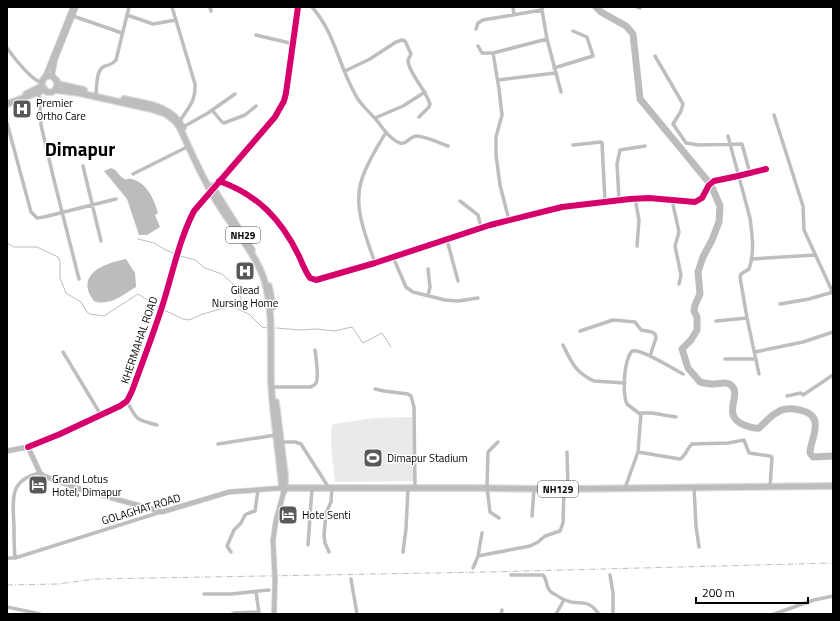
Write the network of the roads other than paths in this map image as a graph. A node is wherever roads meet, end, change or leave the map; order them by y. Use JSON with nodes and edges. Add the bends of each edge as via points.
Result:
{"nodes":[{"id":1,"x":73,"y":7,"type":"edge"},
{"id":2,"x":76,"y":7,"type":"edge"},
{"id":3,"x":129,"y":7,"type":"edge"},
{"id":4,"x":172,"y":7,"type":"edge"},
{"id":5,"x":298,"y":7,"type":"edge"},
{"id":6,"x":312,"y":7,"type":"edge"},
{"id":7,"x":513,"y":7,"type":"edge"},
{"id":8,"x":542,"y":8,"type":"edge"},
{"id":9,"x":514,"y":14,"type":"junction"},
{"id":10,"x":127,"y":15,"type":"junction"},
{"id":11,"x":73,"y":16,"type":"junction"},
{"id":12,"x":176,"y":20,"type":"junction"},
{"id":13,"x":476,"y":29,"type":"dead end"},
{"id":14,"x":573,"y":31,"type":"dead end"},
{"id":15,"x":122,"y":33,"type":"junction"},
{"id":16,"x":256,"y":35,"type":"dead end"},
{"id":17,"x":547,"y":39,"type":"junction"},
{"id":18,"x":294,"y":44,"type":"junction"},
{"id":19,"x":478,"y":46,"type":"dead end"},
{"id":20,"x":7,"y":48,"type":"edge"},
{"id":21,"x":493,"y":53,"type":"junction"},
{"id":22,"x":655,"y":56,"type":"dead end"},
{"id":23,"x":345,"y":70,"type":"junction"},
{"id":24,"x":555,"y":70,"type":"junction"},
{"id":25,"x":52,"y":76,"type":"junction"},
{"id":26,"x":45,"y":77,"type":"junction"},
{"id":27,"x":498,"y":80,"type":"junction"},
{"id":28,"x":58,"y":84,"type":"junction"},
{"id":29,"x":41,"y":88,"type":"junction"},
{"id":30,"x":55,"y":90,"type":"junction"},
{"id":31,"x":425,"y":92,"type":"junction"},
{"id":32,"x":561,"y":92,"type":"dead end"},
{"id":33,"x":96,"y":93,"type":"junction"},
{"id":34,"x":235,"y":94,"type":"dead end"},
{"id":35,"x":7,"y":101,"type":"edge"},
{"id":36,"x":7,"y":104,"type":"edge"},
{"id":37,"x":256,"y":106,"type":"dead end"},
{"id":38,"x":212,"y":110,"type":"junction"},
{"id":39,"x":774,"y":116,"type":"dead end"},
{"id":40,"x":419,"y":117,"type":"dead end"},
{"id":41,"x":375,"y":118,"type":"junction"},
{"id":42,"x":7,"y":124,"type":"edge"},
{"id":43,"x":182,"y":124,"type":"junction"},
{"id":44,"x":386,"y":132,"type":"junction"},
{"id":45,"x":728,"y":136,"type":"dead end"},
{"id":46,"x":730,"y":144,"type":"junction"},
{"id":47,"x":573,"y":145,"type":"dead end"},
{"id":48,"x":189,"y":146,"type":"junction"},
{"id":49,"x":448,"y":146,"type":"dead end"},
{"id":50,"x":644,"y":146,"type":"dead end"},
{"id":51,"x":83,"y":166,"type":"dead end"},
{"id":52,"x":766,"y":169,"type":"dead end"},
{"id":53,"x":750,"y":173,"type":"junction"},
{"id":54,"x":133,"y":174,"type":"dead end"},
{"id":55,"x":738,"y":176,"type":"junction"},
{"id":56,"x":219,"y":181,"type":"junction"},
{"id":57,"x":212,"y":189,"type":"junction"},
{"id":58,"x":635,"y":198,"type":"junction"},
{"id":59,"x":116,"y":199,"type":"dead end"},
{"id":60,"x":619,"y":199,"type":"junction"},
{"id":61,"x":672,"y":200,"type":"junction"},
{"id":62,"x":460,"y":201,"type":"dead end"},
{"id":63,"x":605,"y":201,"type":"junction"},
{"id":64,"x":92,"y":205,"type":"junction"},
{"id":65,"x":63,"y":212,"type":"junction"},
{"id":66,"x":509,"y":220,"type":"junction"},
{"id":67,"x":481,"y":228,"type":"junction"},
{"id":68,"x":447,"y":240,"type":"junction"},
{"id":69,"x":101,"y":241,"type":"dead end"},
{"id":70,"x":637,"y":246,"type":"dead end"},
{"id":71,"x":815,"y":255,"type":"junction"},
{"id":72,"x":393,"y":257,"type":"junction"},
{"id":73,"x":751,"y":259,"type":"junction"},
{"id":74,"x":375,"y":263,"type":"junction"},
{"id":75,"x":428,"y":269,"type":"dead end"},
{"id":76,"x":79,"y":280,"type":"dead end"},
{"id":77,"x":458,"y":281,"type":"dead end"},
{"id":78,"x":679,"y":284,"type":"dead end"},
{"id":79,"x":833,"y":293,"type":"edge"},
{"id":80,"x":428,"y":296,"type":"junction"},
{"id":81,"x":478,"y":298,"type":"dead end"},
{"id":82,"x":780,"y":304,"type":"dead end"},
{"id":83,"x":746,"y":318,"type":"junction"},
{"id":84,"x":716,"y":321,"type":"dead end"},
{"id":85,"x":580,"y":331,"type":"dead end"},
{"id":86,"x":833,"y":332,"type":"edge"},
{"id":87,"x":563,"y":345,"type":"dead end"},
{"id":88,"x":315,"y":350,"type":"dead end"},
{"id":89,"x":63,"y":352,"type":"dead end"},
{"id":90,"x":755,"y":352,"type":"junction"},
{"id":91,"x":650,"y":356,"type":"junction"},
{"id":92,"x":725,"y":359,"type":"dead end"},
{"id":93,"x":756,"y":359,"type":"junction"},
{"id":94,"x":682,"y":374,"type":"dead end"},
{"id":95,"x":759,"y":374,"type":"dead end"},
{"id":96,"x":833,"y":375,"type":"edge"},
{"id":97,"x":625,"y":383,"type":"junction"},
{"id":98,"x":275,"y":387,"type":"junction"},
{"id":99,"x":375,"y":389,"type":"dead end"},
{"id":100,"x":787,"y":396,"type":"dead end"},
{"id":101,"x":127,"y":401,"type":"junction"},
{"id":102,"x":640,"y":414,"type":"junction"},
{"id":103,"x":101,"y":415,"type":"junction"},
{"id":104,"x":676,"y":417,"type":"dead end"},
{"id":105,"x":157,"y":425,"type":"dead end"},
{"id":106,"x":276,"y":435,"type":"junction"},
{"id":107,"x":281,"y":442,"type":"junction"},
{"id":108,"x":498,"y":442,"type":"dead end"},
{"id":109,"x":218,"y":444,"type":"dead end"},
{"id":110,"x":28,"y":446,"type":"junction"},
{"id":111,"x":7,"y":450,"type":"edge"},
{"id":112,"x":568,"y":452,"type":"dead end"},
{"id":113,"x":638,"y":452,"type":"junction"},
{"id":114,"x":40,"y":473,"type":"junction"},
{"id":115,"x":833,"y":486,"type":"edge"},
{"id":116,"x":694,"y":487,"type":"junction"},
{"id":117,"x":770,"y":487,"type":"junction"},
{"id":118,"x":312,"y":488,"type":"junction"},
{"id":119,"x":330,"y":488,"type":"junction"},
{"id":120,"x":408,"y":488,"type":"junction"},
{"id":121,"x":415,"y":488,"type":"junction"},
{"id":122,"x":486,"y":488,"type":"junction"},
{"id":123,"x":625,"y":488,"type":"junction"},
{"id":124,"x":284,"y":489,"type":"junction"},
{"id":125,"x":534,"y":489,"type":"junction"},
{"id":126,"x":566,"y":489,"type":"junction"},
{"id":127,"x":258,"y":490,"type":"junction"},
{"id":128,"x":162,"y":512,"type":"junction"},
{"id":129,"x":532,"y":516,"type":"dead end"},
{"id":130,"x":499,"y":518,"type":"dead end"},
{"id":131,"x":482,"y":533,"type":"dead end"},
{"id":132,"x":308,"y":546,"type":"dead end"},
{"id":133,"x":699,"y":547,"type":"dead end"},
{"id":134,"x":231,"y":552,"type":"dead end"},
{"id":135,"x":329,"y":552,"type":"dead end"},
{"id":136,"x":403,"y":552,"type":"dead end"},
{"id":137,"x":478,"y":556,"type":"junction"},
{"id":138,"x":7,"y":558,"type":"edge"},
{"id":139,"x":15,"y":558,"type":"junction"},
{"id":140,"x":473,"y":568,"type":"dead end"},
{"id":141,"x":511,"y":575,"type":"dead end"},
{"id":142,"x":610,"y":575,"type":"dead end"},
{"id":143,"x":351,"y":579,"type":"dead end"},
{"id":144,"x":269,"y":590,"type":"dead end"},
{"id":145,"x":256,"y":592,"type":"junction"},
{"id":146,"x":204,"y":594,"type":"dead end"},
{"id":147,"x":833,"y":596,"type":"edge"},
{"id":148,"x":564,"y":600,"type":"junction"},
{"id":149,"x":7,"y":607,"type":"edge"},
{"id":150,"x":26,"y":612,"type":"edge"},
{"id":151,"x":259,"y":613,"type":"edge"},
{"id":152,"x":40,"y":614,"type":"edge"},
{"id":153,"x":232,"y":614,"type":"edge"},
{"id":154,"x":274,"y":614,"type":"edge"},
{"id":155,"x":357,"y":614,"type":"edge"},
{"id":156,"x":556,"y":614,"type":"edge"},
{"id":157,"x":599,"y":614,"type":"edge"},
{"id":158,"x":613,"y":614,"type":"edge"},
{"id":159,"x":774,"y":614,"type":"edge"}],
"edges":[{"from":1,"to":26,"type":"main road"},
{"from":2,"to":11,"type":"main road"},
{"from":3,"to":10,"type":"street"},
{"from":4,"to":12,"type":"street"},
{"from":5,"to":18,"type":"street","name":"KHERMAHAL ROAD"},
{"from":6,"to":23,"type":"street","via":[[324,22]]},
{"from":7,"to":9,"type":"street"},
{"from":8,"to":9,"type":"street"},
{"from":8,"to":17,"type":"street"},
{"from":9,"to":13,"type":"street","via":[[483,20],[478,23]]},
{"from":10,"to":12,"type":"street","via":[[153,24]]},
{"from":10,"to":15,"type":"street"},
{"from":11,"to":15,"type":"street"},
{"from":11,"to":25,"type":"main road","via":[[55,60]]},
{"from":12,"to":43,"type":"street","via":[[196,94]]},
{"from":14,"to":24,"type":"street","via":[[587,37],[593,56]]},
{"from":15,"to":33,"type":"street","via":[[116,60],[112,65],[104,66],[99,72]]},
{"from":16,"to":18,"type":"street"},
{"from":17,"to":21,"type":"street"},
{"from":17,"to":24,"type":"street"},
{"from":18,"to":56,"type":"street","name":"KHERMAHAL ROAD","via":[[281,109]]},
{"from":19,"to":21,"type":"street","via":[[482,53]]},
{"from":20,"to":29,"type":"street","via":[[37,80]]},
{"from":21,"to":27,"type":"street"},
{"from":22,"to":46,"type":"street","via":[[683,104],[673,126],[687,144]]},
{"from":23,"to":31,"type":"street","via":[[402,40],[411,54],[408,60],[409,67]]},
{"from":23,"to":41,"type":"street","via":[[359,102]]},
{"from":24,"to":27,"type":"street"},
{"from":24,"to":32,"type":"street"},
{"from":25,"to":26,"type":"highway"},
{"from":25,"to":28,"type":"highway"},
{"from":26,"to":29,"type":"highway"},
{"from":27,"to":66,"type":"street","via":[[502,115],[496,137],[496,155]]},
{"from":28,"to":30,"type":"highway"},
{"from":28,"to":33,"type":"highway","number":"NH29"},
{"from":29,"to":30,"type":"highway","number":"NH29","via":[[50,92]]},
{"from":29,"to":35,"type":"highway"},
{"from":29,"to":36,"type":"highway"},
{"from":29,"to":65,"type":"street","via":[[41,125]]},
{"from":30,"to":48,"type":"highway","number":"NH29","via":[[79,93],[166,114],[175,121]]},
{"from":31,"to":40,"type":"street","via":[[430,104]]},
{"from":31,"to":41,"type":"street","via":[[403,106]]},
{"from":33,"to":43,"type":"highway","number":"NH29","via":[[161,107]]},
{"from":34,"to":38,"type":"street"},
{"from":37,"to":38,"type":"street","via":[[245,115],[224,123]]},
{"from":38,"to":43,"type":"street"},
{"from":39,"to":71,"type":"street","via":[[803,206],[804,230]]},
{"from":41,"to":44,"type":"street"},
{"from":42,"to":65,"type":"street","via":[[31,212],[37,218]]},
{"from":43,"to":57,"type":"highway","number":"NH29"},
{"from":44,"to":49,"type":"street","via":[[401,143],[418,136]]},
{"from":44,"to":74,"type":"street","via":[[360,183],[363,225]]},
{"from":45,"to":46,"type":"street"},
{"from":46,"to":53,"type":"street","via":[[742,144]]},
{"from":46,"to":55,"type":"street"},
{"from":47,"to":63,"type":"street","via":[[602,143]]},
{"from":48,"to":54,"type":"street"},
{"from":48,"to":57,"type":"highway","number":"NH29"},
{"from":50,"to":60,"type":"street","via":[[620,150],[617,164]]},
{"from":51,"to":64,"type":"street"},
{"from":52,"to":53,"type":"street"},
{"from":53,"to":55,"type":"street"},
{"from":55,"to":61,"type":"street","via":[[713,181],[699,200]]},
{"from":55,"to":73,"type":"street","via":[[750,218]]},
{"from":56,"to":57,"type":"street","name":"KHERMAHAL ROAD"},
{"from":56,"to":74,"type":"street","via":[[240,189],[268,211],[280,224],[311,279],[319,280]]},
{"from":57,"to":98,"type":"highway","number":"NH29","via":[[259,260],[268,279],[274,317]]},
{"from":57,"to":101,"type":"street","name":"KHERMAHAL ROAD","via":[[189,219],[162,309]]},
{"from":57,"to":106,"type":"highway","number":"NH29","via":[[264,279],[270,315],[271,381]]},
{"from":58,"to":60,"type":"street"},
{"from":58,"to":61,"type":"street"},
{"from":58,"to":70,"type":"street","via":[[639,220]]},
{"from":59,"to":64,"type":"street"},
{"from":60,"to":63,"type":"street"},
{"from":61,"to":78,"type":"street","via":[[679,232],[675,246],[680,274]]},
{"from":62,"to":67,"type":"street","via":[[478,215]]},
{"from":63,"to":66,"type":"street","via":[[562,207]]},
{"from":64,"to":65,"type":"street"},
{"from":64,"to":69,"type":"street"},
{"from":65,"to":76,"type":"street"},
{"from":66,"to":67,"type":"street"},
{"from":67,"to":68,"type":"street"},
{"from":68,"to":72,"type":"street"},
{"from":68,"to":77,"type":"street"},
{"from":71,"to":73,"type":"street"},
{"from":71,"to":79,"type":"street"},
{"from":72,"to":74,"type":"street"},
{"from":72,"to":80,"type":"street","via":[[406,287]]},
{"from":73,"to":83,"type":"street","via":[[749,269],[740,277]]},
{"from":75,"to":80,"type":"street"},
{"from":79,"to":82,"type":"street"},
{"from":80,"to":81,"type":"street","via":[[458,301]]},
{"from":83,"to":84,"type":"street"},
{"from":83,"to":90,"type":"street"},
{"from":85,"to":91,"type":"street","via":[[613,320],[635,322],[641,330],[655,334]]},
{"from":86,"to":90,"type":"street","via":[[803,342]]},
{"from":87,"to":97,"type":"street","via":[[574,367],[590,379]]},
{"from":88,"to":98,"type":"street","via":[[315,385]]},
{"from":89,"to":103,"type":"street"},
{"from":90,"to":93,"type":"street"},
{"from":91,"to":94,"type":"street"},
{"from":91,"to":97,"type":"street","via":[[640,351],[632,351],[626,363]]},
{"from":92,"to":93,"type":"street"},
{"from":93,"to":95,"type":"street"},
{"from":96,"to":100,"type":"street","via":[[803,396],[800,393]]},
{"from":97,"to":102,"type":"street","via":[[626,401]]},
{"from":98,"to":107,"type":"highway","number":"NH29"},
{"from":99,"to":121,"type":"street","via":[[412,396]]},
{"from":101,"to":103,"type":"street","name":"KHERMAHAL ROAD"},
{"from":101,"to":105,"type":"street","via":[[137,419]]},
{"from":102,"to":104,"type":"street","via":[[642,412]]},
{"from":102,"to":113,"type":"street"},
{"from":103,"to":110,"type":"street","name":"KHERMAHAL ROAD"},
{"from":106,"to":109,"type":"street"},
{"from":106,"to":124,"type":"highway","number":"NH29"},
{"from":107,"to":119,"type":"street","via":[[301,444]]},
{"from":107,"to":124,"type":"highway","number":"NH29"},
{"from":108,"to":122,"type":"street","via":[[488,452]]},
{"from":110,"to":111,"type":"main road","name":"KHERMAHAL ROAD"},
{"from":110,"to":114,"type":"main road"},
{"from":112,"to":126,"type":"street"},
{"from":113,"to":117,"type":"street","via":[[680,459],[692,444],[744,440],[749,453],[771,456]]},
{"from":113,"to":123,"type":"street"},
{"from":114,"to":128,"type":"main road","via":[[76,488]]},
{"from":114,"to":139,"type":"street","via":[[23,480],[15,489],[12,502]]},
{"from":115,"to":117,"type":"highway","number":"NH129"},
{"from":116,"to":117,"type":"highway","number":"NH129"},
{"from":116,"to":123,"type":"highway","number":"NH129"},
{"from":116,"to":133,"type":"street"},
{"from":118,"to":119,"type":"highway","number":"NH129"},
{"from":118,"to":124,"type":"highway","number":"NH129"},
{"from":118,"to":132,"type":"street"},
{"from":119,"to":120,"type":"highway","number":"NH129"},
{"from":119,"to":135,"type":"street","via":[[324,535]]},
{"from":120,"to":121,"type":"highway","number":"NH129"},
{"from":120,"to":136,"type":"street"},
{"from":121,"to":122,"type":"highway","number":"NH129"},
{"from":122,"to":125,"type":"highway","number":"NH129"},
{"from":122,"to":130,"type":"street","via":[[490,512]]},
{"from":123,"to":126,"type":"highway","number":"NH129"},
{"from":124,"to":127,"type":"main road","name":"GOLAGHAT ROAD"},
{"from":124,"to":154,"type":"main road","bridge":true,"via":[[273,540]]},
{"from":125,"to":126,"type":"highway","number":"NH129"},
{"from":125,"to":129,"type":"street"},
{"from":126,"to":137,"type":"street","via":[[560,531],[545,536],[530,546]]},
{"from":127,"to":128,"type":"main road","name":"GOLAGHAT ROAD","via":[[229,492]]},
{"from":127,"to":134,"type":"street","via":[[255,511],[245,515],[228,543]]},
{"from":128,"to":139,"type":"street","name":"GOLAGHAT ROAD"},
{"from":131,"to":137,"type":"street"},
{"from":137,"to":140,"type":"street"},
{"from":138,"to":139,"type":"street","name":"GOLAGHAT ROAD"},
{"from":141,"to":148,"type":"street","via":[[543,575],[548,589]]},
{"from":142,"to":158,"type":"street"},
{"from":143,"to":155,"type":"street"},
{"from":144,"to":145,"type":"street"},
{"from":145,"to":146,"type":"street"},
{"from":145,"to":151,"type":"street"},
{"from":147,"to":159,"type":"street"},
{"from":148,"to":156,"type":"street"},
{"from":148,"to":157,"type":"street","via":[[589,604]]},
{"from":149,"to":150,"type":"street"},
{"from":150,"to":152,"type":"street"},
{"from":151,"to":153,"type":"street"}]}
